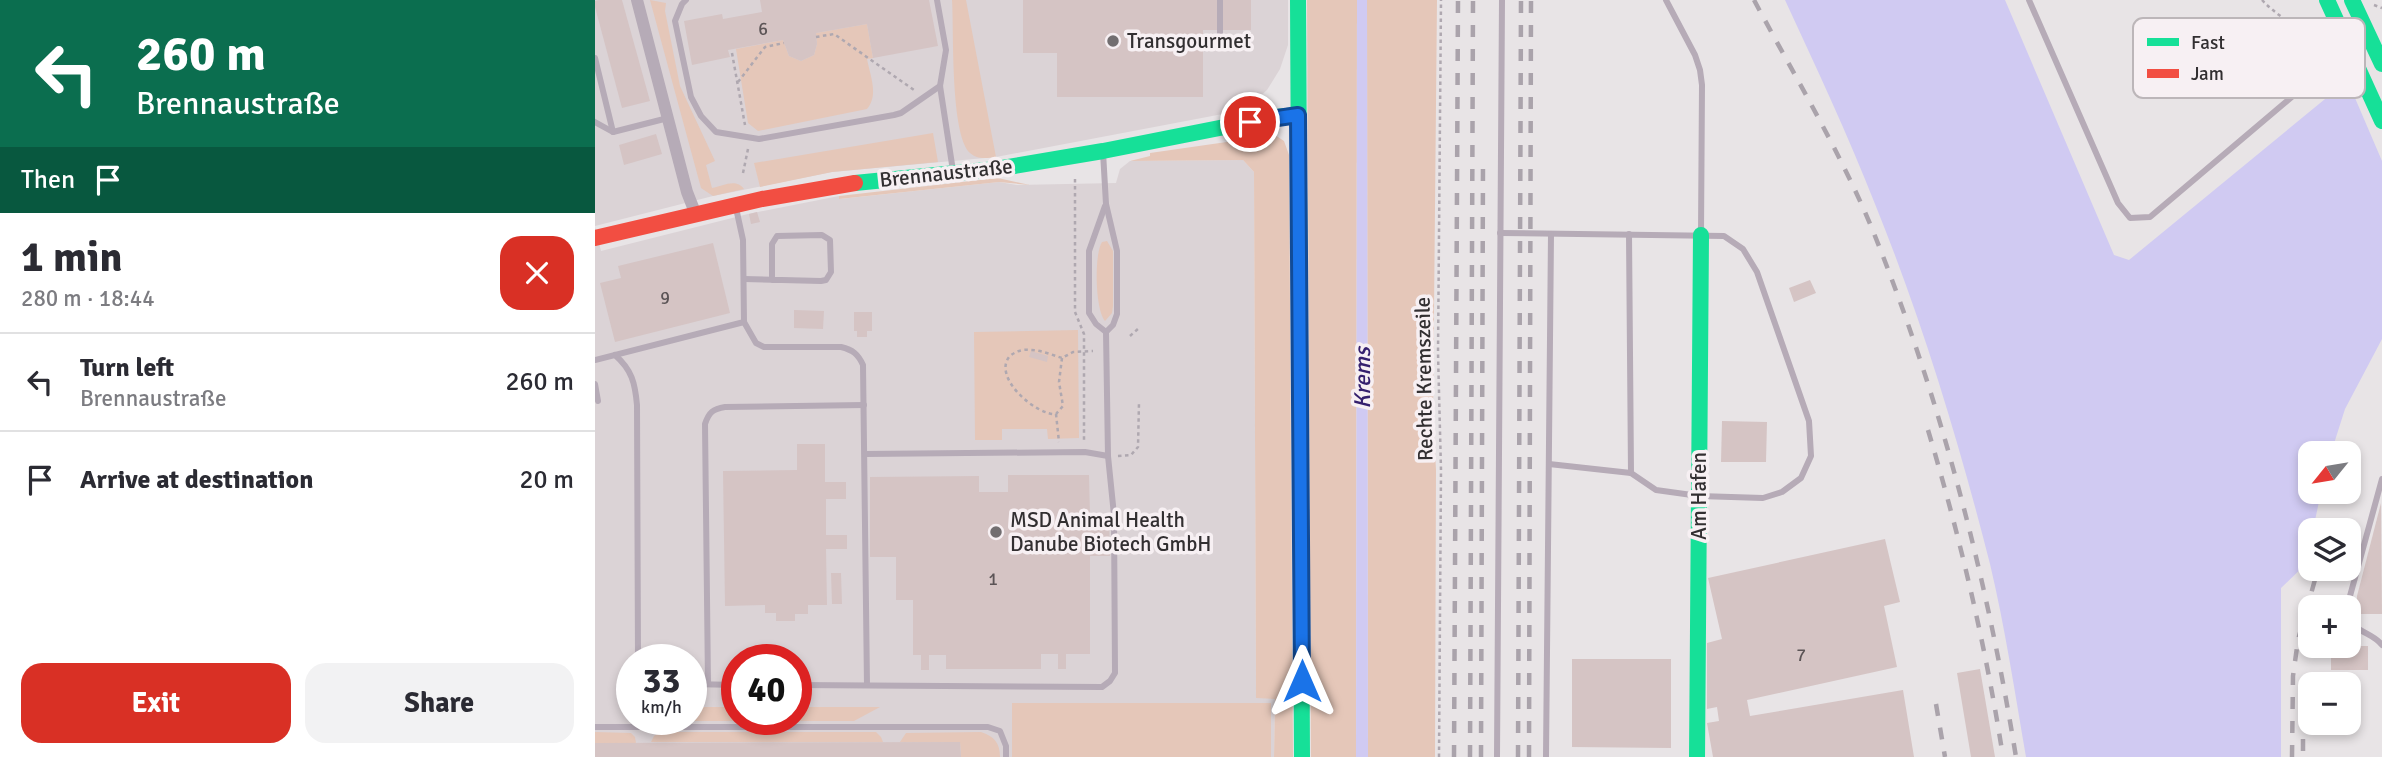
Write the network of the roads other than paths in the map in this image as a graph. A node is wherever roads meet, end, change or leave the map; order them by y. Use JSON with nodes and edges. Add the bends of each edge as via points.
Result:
{"nodes":[{"id":1,"x":637,"y":0,"type":"edge"},
{"id":2,"x":686,"y":0,"type":"edge"},
{"id":3,"x":937,"y":0,"type":"edge"},
{"id":4,"x":1220,"y":0,"type":"edge"},
{"id":5,"x":1298,"y":0,"type":"edge"},
{"id":6,"x":1502,"y":0,"type":"edge"},
{"id":7,"x":1666,"y":0,"type":"edge"},
{"id":8,"x":2029,"y":0,"type":"edge"},
{"id":9,"x":2327,"y":0,"type":"edge"},
{"id":10,"x":2352,"y":0,"type":"edge"},
{"id":11,"x":2335,"y":18,"type":"edge"},
{"id":12,"x":2360,"y":18,"type":"edge"},
{"id":13,"x":2365,"y":28,"type":"edge"},
{"id":14,"x":1220,"y":34,"type":"dead end"},
{"id":15,"x":595,"y":58,"type":"edge"},
{"id":16,"x":2382,"y":64,"type":"edge"},
{"id":17,"x":2365,"y":84,"type":"edge"},
{"id":18,"x":940,"y":86,"type":"junction"},
{"id":19,"x":2291,"y":98,"type":"edge"},
{"id":20,"x":1298,"y":115,"type":"junction"},
{"id":21,"x":668,"y":118,"type":"junction"},
{"id":22,"x":2382,"y":121,"type":"edge"},
{"id":23,"x":595,"y":122,"type":"edge"},
{"id":24,"x":613,"y":132,"type":"junction"},
{"id":25,"x":1103,"y":151,"type":"junction"},
{"id":26,"x":953,"y":173,"type":"junction"},
{"id":27,"x":1106,"y":204,"type":"junction"},
{"id":28,"x":736,"y":206,"type":"junction"},
{"id":29,"x":696,"y":215,"type":"junction"},
{"id":30,"x":1500,"y":233,"type":"junction"},
{"id":31,"x":1551,"y":234,"type":"junction"},
{"id":32,"x":1629,"y":234,"type":"junction"},
{"id":33,"x":1701,"y":235,"type":"junction"},
{"id":34,"x":595,"y":238,"type":"edge"},
{"id":35,"x":744,"y":279,"type":"junction"},
{"id":36,"x":772,"y":280,"type":"junction"},
{"id":37,"x":744,"y":322,"type":"junction"},
{"id":38,"x":1106,"y":332,"type":"junction"},
{"id":39,"x":615,"y":355,"type":"junction"},
{"id":40,"x":595,"y":360,"type":"edge"},
{"id":41,"x":595,"y":384,"type":"edge"},
{"id":42,"x":598,"y":401,"type":"dead end"},
{"id":43,"x":864,"y":405,"type":"junction"},
{"id":44,"x":865,"y":454,"type":"junction"},
{"id":45,"x":1108,"y":456,"type":"junction"},
{"id":46,"x":1549,"y":464,"type":"junction"},
{"id":47,"x":1631,"y":473,"type":"junction"},
{"id":48,"x":2382,"y":479,"type":"edge"},
{"id":49,"x":1699,"y":496,"type":"junction"},
{"id":50,"x":2350,"y":595,"type":"edge"},
{"id":51,"x":2361,"y":632,"type":"edge"},
{"id":52,"x":639,"y":644,"type":"edge"},
{"id":53,"x":2382,"y":645,"type":"edge"},
{"id":54,"x":708,"y":684,"type":"joint"},
{"id":55,"x":721,"y":684,"type":"edge"},
{"id":56,"x":812,"y":685,"type":"edge"},
{"id":57,"x":867,"y":685,"type":"junction"},
{"id":58,"x":595,"y":726,"type":"edge"},
{"id":59,"x":1006,"y":757,"type":"edge"},
{"id":60,"x":1302,"y":757,"type":"edge"},
{"id":61,"x":1497,"y":757,"type":"edge"},
{"id":62,"x":1546,"y":757,"type":"edge"},
{"id":63,"x":1697,"y":757,"type":"edge"}],
"edges":[{"from":1,"to":21,"type":"street"},
{"from":2,"to":18,"type":"lane","via":[[675,21],[691,97],[716,132],[759,139],[894,115]]},
{"from":3,"to":18,"type":"lane","via":[[946,50]]},
{"from":4,"to":14,"type":"lane"},
{"from":5,"to":20,"type":"main road"},
{"from":6,"to":30,"type":"lane"},
{"from":7,"to":33,"type":"lane","via":[[1700,70]]},
{"from":8,"to":19,"type":"lane","via":[[2118,203],[2130,218],[2150,217]]},
{"from":9,"to":11,"type":"main road","bridge":true},
{"from":10,"to":12,"type":"main road","bridge":true},
{"from":13,"to":16,"type":"main road","bridge":true},
{"from":15,"to":24,"type":"lane"},
{"from":17,"to":22,"type":"main road","bridge":true},
{"from":18,"to":26,"type":"lane"},
{"from":20,"to":25,"type":"main road","name":"Brennaustraße"},
{"from":20,"to":60,"type":"main road"},
{"from":21,"to":24,"type":"lane"},
{"from":21,"to":29,"type":"street"},
{"from":23,"to":24,"type":"lane"},
{"from":25,"to":26,"type":"main road","name":"Brennaustraße"},
{"from":25,"to":27,"type":"lane"},
{"from":26,"to":28,"type":"main road","name":"Brennaustraße","via":[[835,185]]},
{"from":27,"to":38,"type":"lane","via":[[1117,251],[1117,314]]},
{"from":27,"to":38,"type":"lane","via":[[1089,251],[1090,313]]},
{"from":28,"to":29,"type":"main road","name":"Brennaustraße"},
{"from":28,"to":35,"type":"lane"},
{"from":29,"to":34,"type":"main road","name":"Brennaustraße"},
{"from":30,"to":31,"type":"lane"},
{"from":30,"to":61,"type":"lane"},
{"from":31,"to":32,"type":"lane"},
{"from":31,"to":46,"type":"lane"},
{"from":32,"to":33,"type":"lane"},
{"from":32,"to":47,"type":"lane"},
{"from":33,"to":49,"type":"main road","name":"Am Hafen"},
{"from":33,"to":49,"type":"lane","via":[[1724,236],[1743,249],[1757,272],[1809,421],[1811,456],[1801,478],[1782,492],[1763,498]]},
{"from":35,"to":36,"type":"lane"},
{"from":35,"to":37,"type":"lane"},
{"from":36,"to":36,"type":"lane","via":[[826,280],[831,272],[830,240],[822,235],[777,236],[772,244]]},
{"from":37,"to":39,"type":"lane"},
{"from":37,"to":43,"type":"lane","via":[[756,343],[764,347],[851,349],[863,365]]},
{"from":38,"to":45,"type":"lane"},
{"from":39,"to":40,"type":"lane"},
{"from":39,"to":52,"type":"lane","via":[[627,365],[634,380],[637,405]]},
{"from":41,"to":42,"type":"lane"},
{"from":43,"to":44,"type":"lane"},
{"from":43,"to":54,"type":"lane","via":[[725,407],[708,414]]},
{"from":44,"to":45,"type":"lane","via":[[1084,452]]},
{"from":44,"to":57,"type":"lane"},
{"from":45,"to":57,"type":"lane","via":[[1114,515],[1115,673],[1111,681],[1103,687]]},
{"from":46,"to":47,"type":"lane"},
{"from":46,"to":62,"type":"lane"},
{"from":47,"to":49,"type":"lane","via":[[1656,490]]},
{"from":48,"to":50,"type":"lane"},
{"from":49,"to":63,"type":"main road","name":"Am Hafen"},
{"from":51,"to":53,"type":"lane","via":[[2375,636]]},
{"from":54,"to":55,"type":"lane"},
{"from":56,"to":57,"type":"lane"},
{"from":58,"to":59,"type":"lane","via":[[988,727],[1000,731]]}]}
